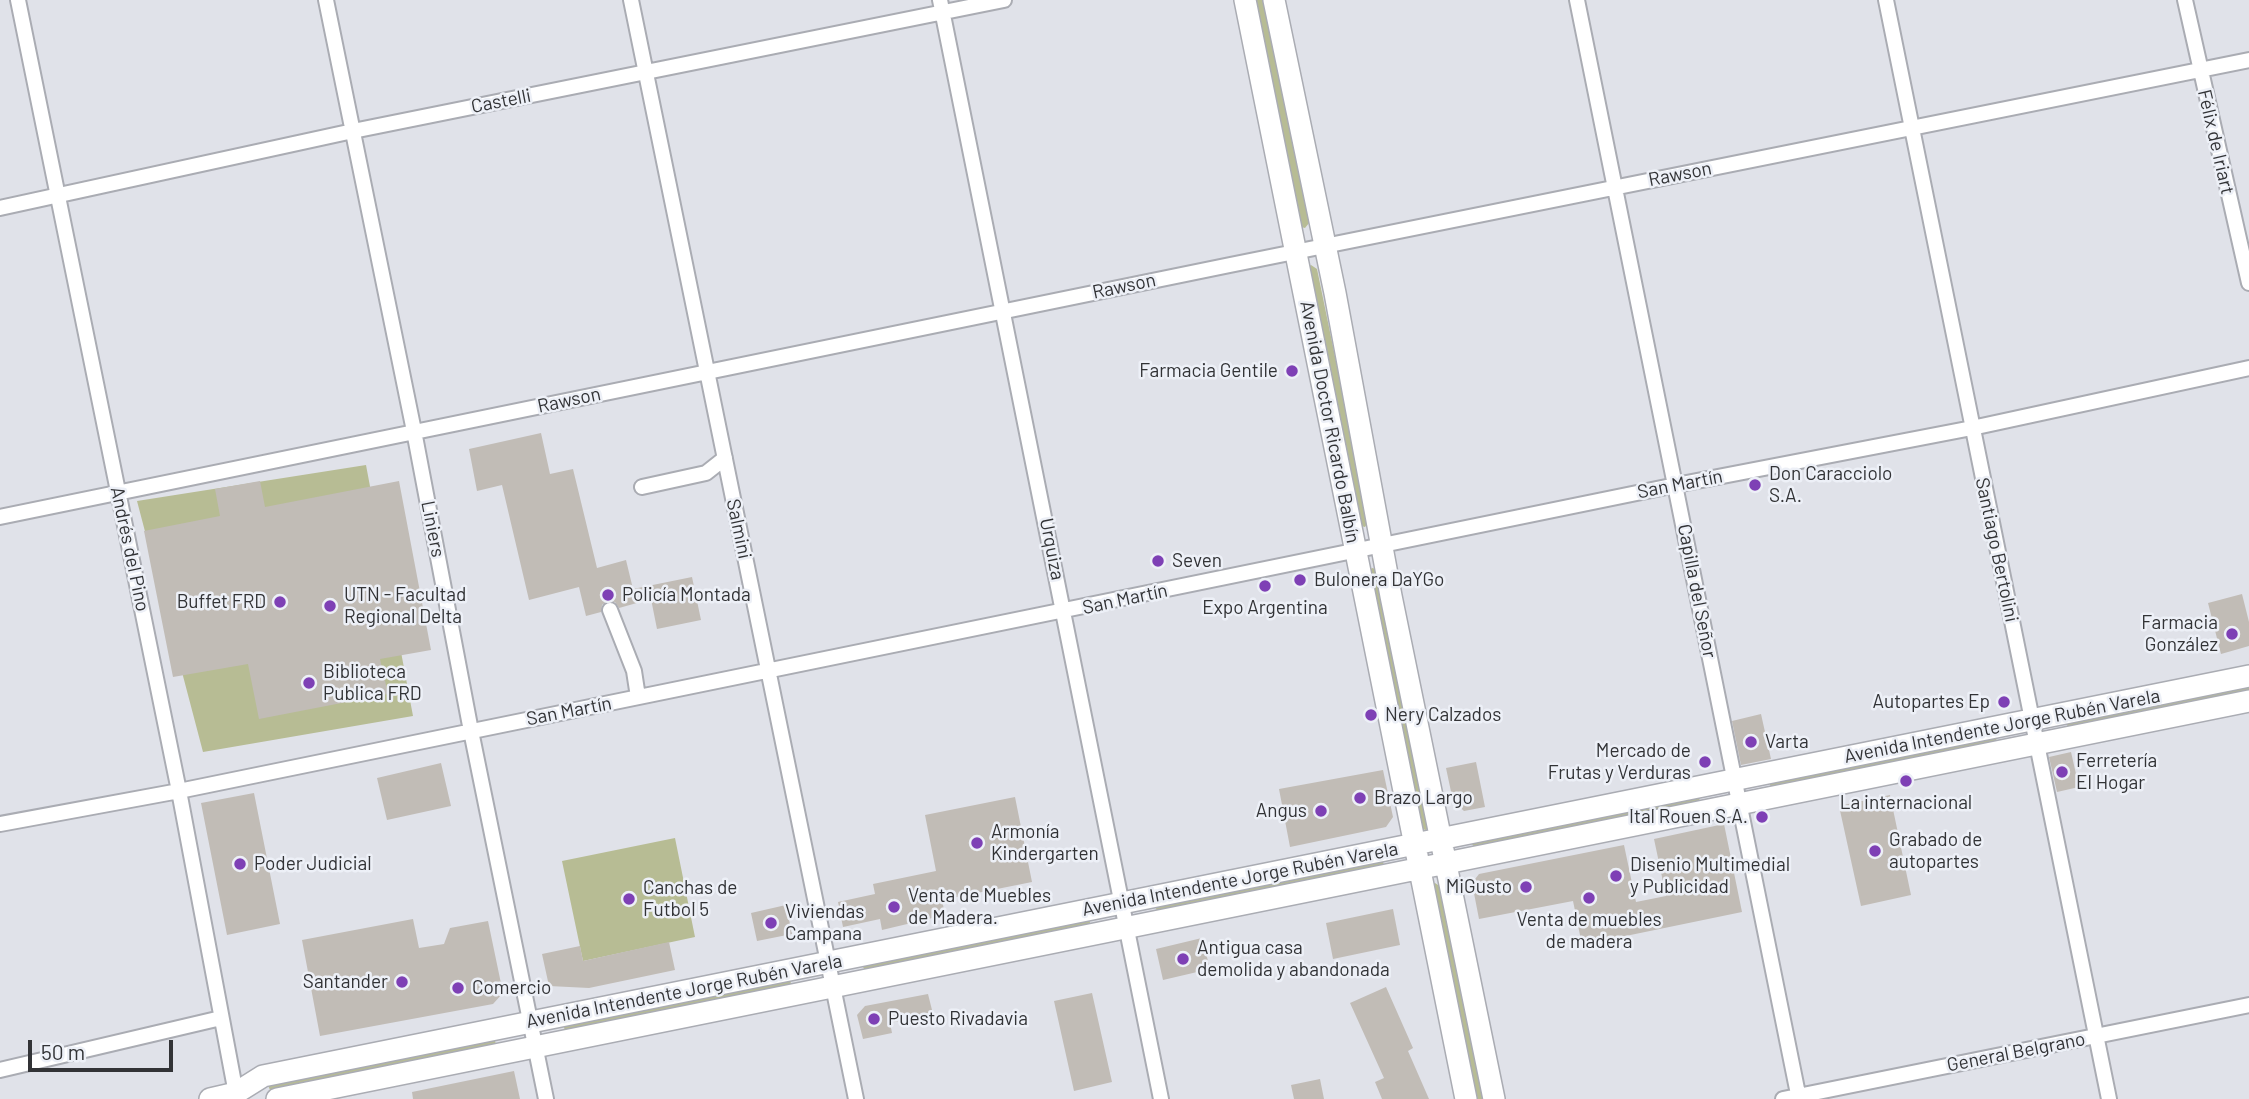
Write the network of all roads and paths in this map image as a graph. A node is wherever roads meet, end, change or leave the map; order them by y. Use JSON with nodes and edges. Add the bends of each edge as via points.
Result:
{"nodes":[{"id":1,"x":18,"y":0,"type":"edge"},
{"id":2,"x":326,"y":0,"type":"edge"},
{"id":3,"x":631,"y":0,"type":"edge"},
{"id":4,"x":1004,"y":0,"type":"edge"},
{"id":5,"x":1244,"y":0,"type":"edge"},
{"id":6,"x":1274,"y":0,"type":"edge"},
{"id":7,"x":1577,"y":0,"type":"edge"},
{"id":8,"x":1886,"y":0,"type":"edge"},
{"id":9,"x":2185,"y":0,"type":"edge"},
{"id":10,"x":941,"y":6,"type":"edge"},
{"id":11,"x":2249,"y":60,"type":"edge"},
{"id":12,"x":2199,"y":69,"type":"junction"},
{"id":13,"x":646,"y":72,"type":"junction"},
{"id":14,"x":1911,"y":128,"type":"junction"},
{"id":15,"x":353,"y":131,"type":"junction"},
{"id":16,"x":1615,"y":187,"type":"junction"},
{"id":17,"x":58,"y":196,"type":"junction"},
{"id":18,"x":0,"y":208,"type":"edge"},
{"id":19,"x":1325,"y":246,"type":"junction"},
{"id":20,"x":1295,"y":252,"type":"junction"},
{"id":21,"x":2249,"y":283,"type":"edge"},
{"id":22,"x":1003,"y":311,"type":"junction"},
{"id":23,"x":2249,"y":368,"type":"edge"},
{"id":24,"x":707,"y":372,"type":"junction"},
{"id":25,"x":1972,"y":428,"type":"junction"},
{"id":26,"x":414,"y":431,"type":"junction"},
{"id":27,"x":725,"y":458,"type":"junction"},
{"id":28,"x":1676,"y":485,"type":"junction"},
{"id":29,"x":642,"y":487,"type":"dead end"},
{"id":30,"x":118,"y":492,"type":"junction"},
{"id":31,"x":0,"y":517,"type":"edge"},
{"id":32,"x":1382,"y":546,"type":"junction"},
{"id":33,"x":1356,"y":552,"type":"junction"},
{"id":34,"x":610,"y":610,"type":"dead end"},
{"id":35,"x":1064,"y":611,"type":"junction"},
{"id":36,"x":768,"y":671,"type":"junction"},
{"id":37,"x":2249,"y":676,"type":"edge"},
{"id":38,"x":638,"y":697,"type":"junction"},
{"id":39,"x":2249,"y":702,"type":"edge"},
{"id":40,"x":2032,"y":720,"type":"junction"},
{"id":41,"x":471,"y":731,"type":"junction"},
{"id":42,"x":2037,"y":744,"type":"junction"},
{"id":43,"x":1734,"y":779,"type":"junction"},
{"id":44,"x":179,"y":791,"type":"junction"},
{"id":45,"x":1739,"y":803,"type":"junction"},
{"id":46,"x":0,"y":824,"type":"edge"},
{"id":47,"x":1440,"y":839,"type":"junction"},
{"id":48,"x":1414,"y":844,"type":"junction"},
{"id":49,"x":1445,"y":864,"type":"junction"},
{"id":50,"x":1420,"y":869,"type":"junction"},
{"id":51,"x":1121,"y":903,"type":"junction"},
{"id":52,"x":1126,"y":928,"type":"junction"},
{"id":53,"x":828,"y":962,"type":"junction"},
{"id":54,"x":833,"y":987,"type":"junction"},
{"id":55,"x":2249,"y":1005,"type":"edge"},
{"id":56,"x":221,"y":1018,"type":"junction"},
{"id":57,"x":530,"y":1022,"type":"junction"},
{"id":58,"x":2096,"y":1035,"type":"junction"},
{"id":59,"x":535,"y":1047,"type":"junction"},
{"id":60,"x":0,"y":1070,"type":"edge"},
{"id":61,"x":237,"y":1096,"type":"edge"},
{"id":62,"x":1798,"y":1097,"type":"edge"},
{"id":63,"x":210,"y":1099,"type":"edge"},
{"id":64,"x":259,"y":1099,"type":"edge"},
{"id":65,"x":277,"y":1099,"type":"edge"},
{"id":66,"x":545,"y":1099,"type":"edge"},
{"id":67,"x":856,"y":1099,"type":"edge"},
{"id":68,"x":1161,"y":1099,"type":"edge"},
{"id":69,"x":1466,"y":1099,"type":"edge"},
{"id":70,"x":1493,"y":1099,"type":"edge"},
{"id":71,"x":1783,"y":1099,"type":"edge"},
{"id":72,"x":2109,"y":1099,"type":"edge"}],
"edges":[{"from":1,"to":17,"type":"street","name":"Andrés del Pino"},
{"from":2,"to":15,"type":"street","name":"Liniers"},
{"from":3,"to":13,"type":"street","name":"Salmini"},
{"from":4,"to":10,"type":"street","name":"Castelli"},
{"from":5,"to":20,"type":"main road","name":"Avenida Doctor Ricardo Balbín"},
{"from":6,"to":19,"type":"main road","name":"Avenida Doctor Ricardo Balbín"},
{"from":7,"to":16,"type":"street","name":"Capilla del Señor"},
{"from":8,"to":14,"type":"street","name":"Santiago Bertolini"},
{"from":9,"to":12,"type":"street","name":"Félix de Iriart"},
{"from":10,"to":13,"type":"street","name":"Castelli"},
{"from":10,"to":22,"type":"street","name":"Urquiza"},
{"from":11,"to":12,"type":"street","name":"Rawson"},
{"from":12,"to":14,"type":"street","name":"Rawson"},
{"from":12,"to":21,"type":"street","name":"Félix de Iriart"},
{"from":13,"to":15,"type":"street","name":"Castelli"},
{"from":13,"to":24,"type":"street","name":"Salmini"},
{"from":14,"to":16,"type":"street","name":"Rawson"},
{"from":14,"to":25,"type":"street","name":"Santiago Bertolini"},
{"from":15,"to":17,"type":"street","name":"Castelli"},
{"from":15,"to":26,"type":"street","name":"Liniers"},
{"from":16,"to":19,"type":"street","name":"Rawson"},
{"from":16,"to":28,"type":"street","name":"Capilla del Señor"},
{"from":17,"to":18,"type":"street","name":"Castelli"},
{"from":17,"to":30,"type":"street","name":"Andrés del Pino"},
{"from":19,"to":20,"type":"street","name":"Rawson"},
{"from":19,"to":32,"type":"main road","name":"Avenida Doctor Ricardo Balbín"},
{"from":20,"to":22,"type":"street","name":"Rawson"},
{"from":20,"to":33,"type":"main road","name":"Avenida Doctor Ricardo Balbín"},
{"from":22,"to":24,"type":"street","name":"Rawson"},
{"from":22,"to":35,"type":"street","name":"Urquiza"},
{"from":23,"to":25,"type":"street","name":"San Martín"},
{"from":24,"to":26,"type":"street","name":"Rawson"},
{"from":24,"to":27,"type":"street","name":"Salmini"},
{"from":25,"to":28,"type":"street","name":"San Martín"},
{"from":25,"to":40,"type":"street","name":"Santiago Bertolini"},
{"from":26,"to":30,"type":"street","name":"Rawson"},
{"from":26,"to":41,"type":"street","name":"Liniers"},
{"from":27,"to":29,"type":"street","via":[[706,472]]},
{"from":27,"to":36,"type":"street","name":"Salmini"},
{"from":28,"to":32,"type":"street","name":"San Martín"},
{"from":28,"to":43,"type":"street","name":"Capilla del Señor"},
{"from":30,"to":31,"type":"street","name":"Rawson"},
{"from":30,"to":44,"type":"street","name":"Andrés del Pino"},
{"from":32,"to":33,"type":"street","name":"San Martín"},
{"from":32,"to":47,"type":"main road","name":"Avenida Doctor Ricardo Balbín"},
{"from":33,"to":35,"type":"street","name":"San Martín"},
{"from":33,"to":48,"type":"main road","name":"Avenida Doctor Ricardo Balbín"},
{"from":34,"to":38,"type":"street","via":[[634,671]]},
{"from":35,"to":36,"type":"street","name":"San Martín"},
{"from":35,"to":51,"type":"street","name":"Urquiza"},
{"from":36,"to":38,"type":"street","name":"San Martín"},
{"from":36,"to":53,"type":"street","name":"Salmini"},
{"from":37,"to":40,"type":"main road","name":"Avenida Intendente Jorge Rubén Varela"},
{"from":38,"to":41,"type":"street","name":"San Martín"},
{"from":39,"to":42,"type":"main road","name":"Avenida Intendente Jorge Rubén Varela"},
{"from":40,"to":42,"type":"street","name":"Santiago Bertolini"},
{"from":40,"to":43,"type":"main road","name":"Avenida Intendente Jorge Rubén Varela"},
{"from":41,"to":44,"type":"street","name":"San Martín"},
{"from":41,"to":57,"type":"street","name":"Liniers"},
{"from":42,"to":45,"type":"main road","name":"Avenida Intendente Jorge Rubén Varela"},
{"from":42,"to":58,"type":"street","name":"Santiago Bertolini"},
{"from":43,"to":45,"type":"street","name":"Capilla del Señor"},
{"from":43,"to":47,"type":"main road","name":"Avenida Intendente Jorge Rubén Varela"},
{"from":44,"to":46,"type":"street","name":"San Martín"},
{"from":44,"to":56,"type":"street","name":"Andrés del Pino"},
{"from":45,"to":49,"type":"main road","name":"Avenida Intendente Jorge Rubén Varela"},
{"from":45,"to":62,"type":"street","name":"Capilla del Señor"},
{"from":47,"to":48,"type":"main road","name":"Avenida Intendente Jorge Rubén Varela"},
{"from":47,"to":49,"type":"main road","name":"Avenida Doctor Ricardo Balbín"},
{"from":48,"to":50,"type":"main road","name":"Avenida Doctor Ricardo Balbín"},
{"from":48,"to":51,"type":"main road","name":"Avenida Intendente Jorge Rubén Varela"},
{"from":49,"to":50,"type":"main road","name":"Avenida Intendente Jorge Rubén Varela"},
{"from":49,"to":70,"type":"main road","name":"Avenida Doctor Ricardo Balbín"},
{"from":50,"to":52,"type":"main road","name":"Avenida Intendente Jorge Rubén Varela"},
{"from":50,"to":69,"type":"main road","name":"Avenida Doctor Ricardo Balbín"},
{"from":51,"to":52,"type":"street","name":"Urquiza"},
{"from":51,"to":53,"type":"main road","name":"Avenida Intendente Jorge Rubén Varela"},
{"from":52,"to":54,"type":"main road","name":"Avenida Intendente Jorge Rubén Varela"},
{"from":52,"to":68,"type":"street","name":"Urquiza"},
{"from":53,"to":54,"type":"street","name":"Salmini"},
{"from":53,"to":57,"type":"main road","name":"Avenida Intendente Jorge Rubén Varela"},
{"from":54,"to":59,"type":"main road","name":"Avenida Intendente Jorge Rubén Varela"},
{"from":54,"to":67,"type":"street","name":"Salmini"},
{"from":55,"to":58,"type":"street","name":"General Belgrano"},
{"from":56,"to":60,"type":"street"},
{"from":56,"to":61,"type":"street","name":"Andrés del Pino"},
{"from":57,"to":59,"type":"street","name":"Liniers"},
{"from":57,"to":61,"type":"main road","name":"Avenida Intendente Jorge Rubén Varela","via":[[263,1076]]},
{"from":58,"to":62,"type":"street","name":"General Belgrano"},
{"from":58,"to":72,"type":"street","name":"Santiago Bertolini"},
{"from":59,"to":65,"type":"main road","name":"Avenida Intendente Jorge Rubén Varela"},
{"from":59,"to":66,"type":"street","name":"Liniers"},
{"from":61,"to":63,"type":"main road","name":"Avenida Intendente Jorge Rubén Varela"},
{"from":61,"to":64,"type":"main road","name":"Avenida Intendente Jorge Rubén Varela"},
{"from":62,"to":71,"type":"street","name":"General Belgrano"}]}
